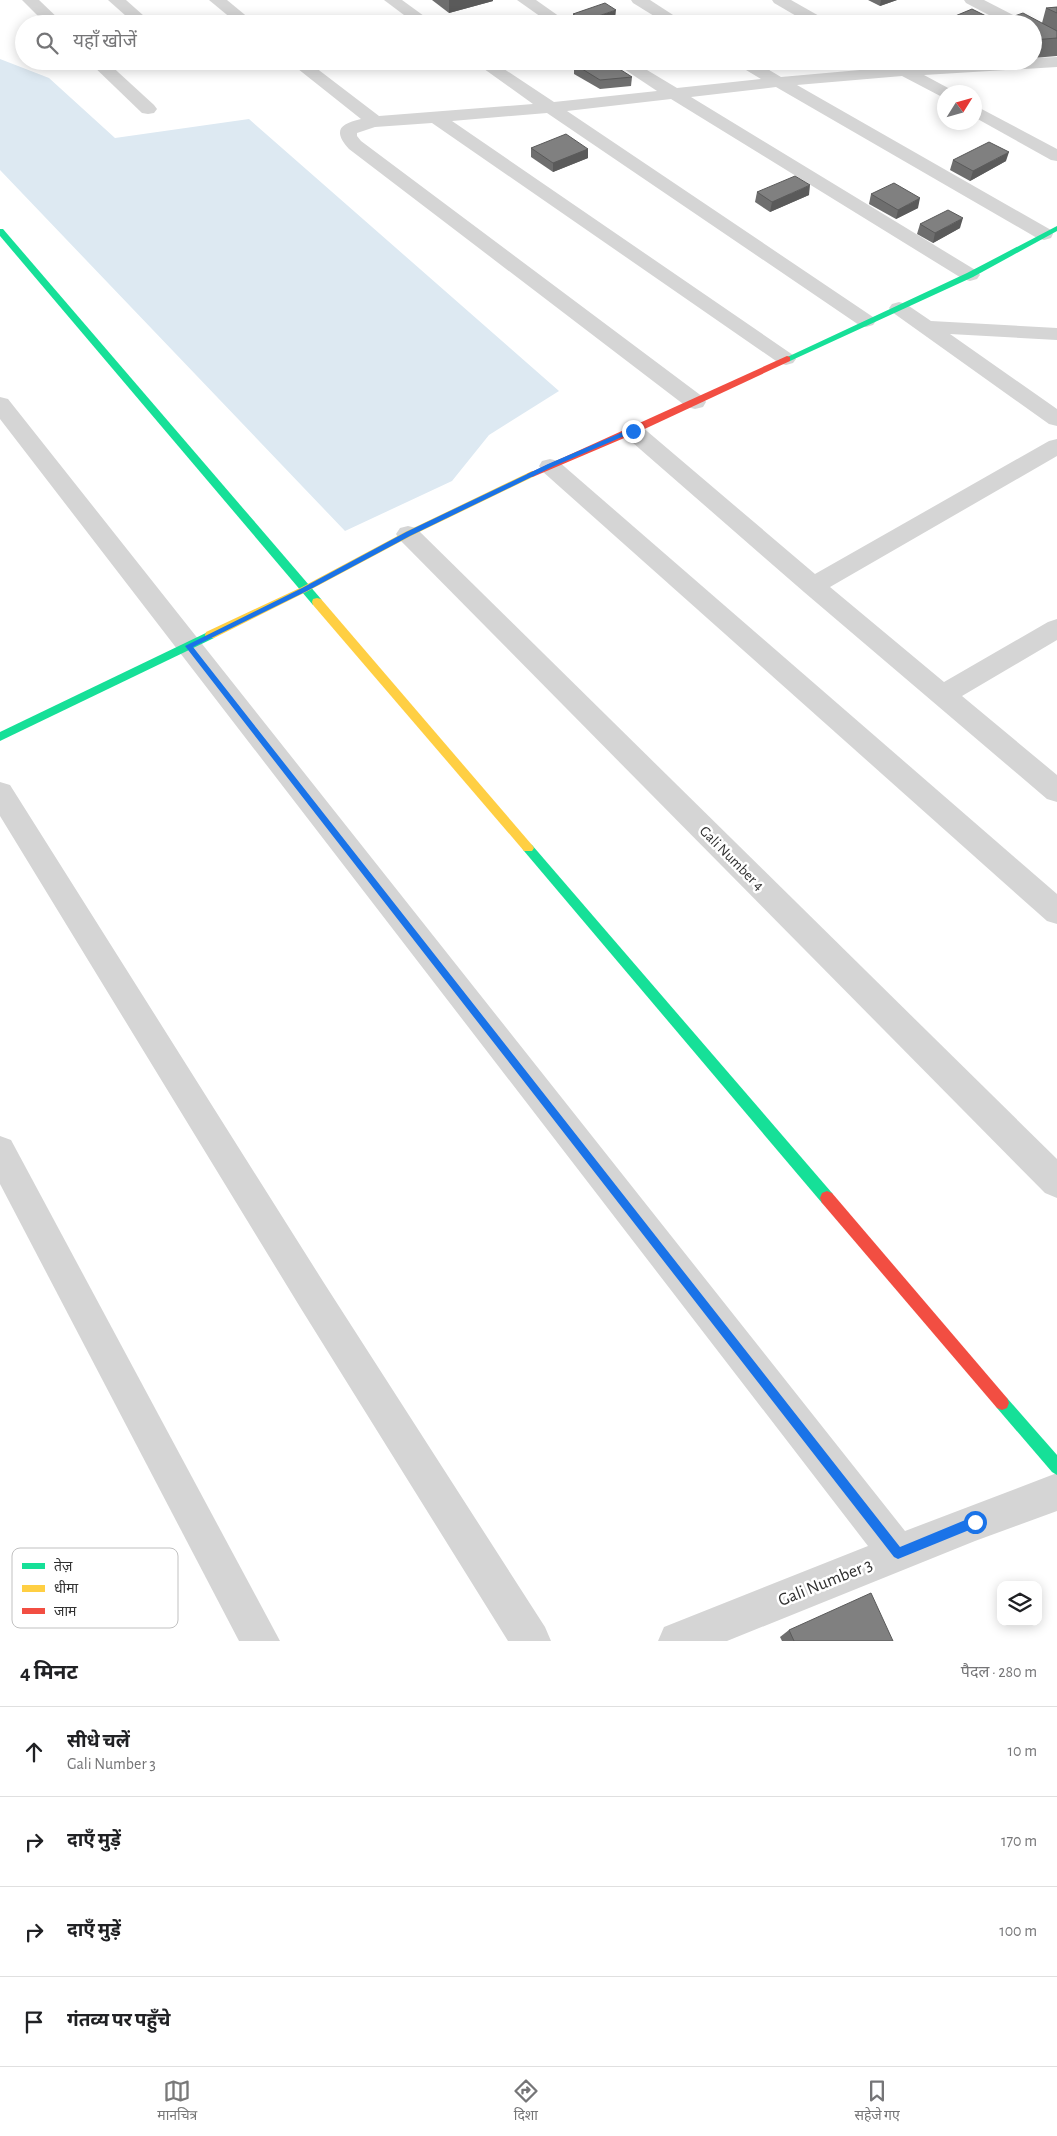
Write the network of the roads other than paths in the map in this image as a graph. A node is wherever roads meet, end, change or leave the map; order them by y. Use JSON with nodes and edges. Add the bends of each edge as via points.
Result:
{"nodes":[{"id":1,"x":30,"y":0,"type":"edge"},
{"id":2,"x":116,"y":0,"type":"edge"},
{"id":3,"x":217,"y":0,"type":"edge"},
{"id":4,"x":392,"y":0,"type":"edge"},
{"id":5,"x":525,"y":0,"type":"edge"},
{"id":6,"x":639,"y":0,"type":"edge"},
{"id":7,"x":780,"y":0,"type":"edge"},
{"id":8,"x":972,"y":0,"type":"edge"},
{"id":9,"x":46,"y":15,"type":"edge"},
{"id":10,"x":134,"y":15,"type":"edge"},
{"id":11,"x":236,"y":15,"type":"edge"},
{"id":12,"x":414,"y":15,"type":"edge"},
{"id":13,"x":548,"y":15,"type":"edge"},
{"id":14,"x":664,"y":15,"type":"edge"},
{"id":15,"x":806,"y":15,"type":"edge"},
{"id":16,"x":1001,"y":15,"type":"edge"},
{"id":17,"x":1057,"y":62,"type":"edge"},
{"id":18,"x":1042,"y":63,"type":"edge"},
{"id":19,"x":106,"y":70,"type":"edge"},
{"id":20,"x":308,"y":70,"type":"edge"},
{"id":21,"x":494,"y":70,"type":"edge"},
{"id":22,"x":634,"y":70,"type":"edge"},
{"id":23,"x":757,"y":70,"type":"edge"},
{"id":24,"x":922,"y":70,"type":"edge"},
{"id":25,"x":905,"y":71,"type":"junction"},
{"id":26,"x":777,"y":82,"type":"junction"},
{"id":27,"x":937,"y":89,"type":"edge"},
{"id":28,"x":673,"y":95,"type":"junction"},
{"id":29,"x":549,"y":108,"type":"junction"},
{"id":30,"x":148,"y":109,"type":"dead end"},
{"id":31,"x":982,"y":114,"type":"edge"},
{"id":32,"x":435,"y":117,"type":"junction"},
{"id":33,"x":375,"y":122,"type":"junction"},
{"id":34,"x":1057,"y":156,"type":"edge"},
{"id":35,"x":0,"y":231,"type":"edge"},
{"id":36,"x":1050,"y":231,"type":"edge"},
{"id":37,"x":970,"y":275,"type":"junction"},
{"id":38,"x":899,"y":308,"type":"junction"},
{"id":39,"x":866,"y":321,"type":"junction"},
{"id":40,"x":926,"y":327,"type":"junction"},
{"id":41,"x":1057,"y":334,"type":"edge"},
{"id":42,"x":786,"y":360,"type":"junction"},
{"id":43,"x":695,"y":402,"type":"junction"},
{"id":44,"x":0,"y":404,"type":"edge"},
{"id":45,"x":1057,"y":419,"type":"edge"},
{"id":46,"x":633,"y":431,"type":"junction"},
{"id":47,"x":1057,"y":446,"type":"edge"},
{"id":48,"x":550,"y":466,"type":"junction"},
{"id":49,"x":408,"y":534,"type":"junction"},
{"id":50,"x":813,"y":586,"type":"junction"},
{"id":51,"x":305,"y":590,"type":"junction"},
{"id":52,"x":1057,"y":628,"type":"edge"},
{"id":53,"x":188,"y":646,"type":"junction"},
{"id":54,"x":943,"y":696,"type":"junction"},
{"id":55,"x":0,"y":737,"type":"edge"},
{"id":56,"x":1057,"y":791,"type":"edge"},
{"id":57,"x":0,"y":793,"type":"edge"},
{"id":58,"x":1057,"y":912,"type":"edge"},
{"id":59,"x":0,"y":1150,"type":"edge"},
{"id":60,"x":1057,"y":1182,"type":"edge"},
{"id":61,"x":1057,"y":1467,"type":"edge"},
{"id":62,"x":1057,"y":1492,"type":"edge"},
{"id":63,"x":898,"y":1553,"type":"junction"},
{"id":64,"x":260,"y":1641,"type":"edge"},
{"id":65,"x":530,"y":1641,"type":"edge"},
{"id":66,"x":678,"y":1641,"type":"edge"}],
"edges":[{"from":1,"to":9,"type":"street"},
{"from":2,"to":10,"type":"street"},
{"from":3,"to":11,"type":"street"},
{"from":4,"to":12,"type":"street"},
{"from":5,"to":13,"type":"street"},
{"from":6,"to":14,"type":"street"},
{"from":7,"to":15,"type":"street"},
{"from":8,"to":16,"type":"street"},
{"from":17,"to":18,"type":"street"},
{"from":19,"to":30,"type":"street"},
{"from":20,"to":33,"type":"street"},
{"from":21,"to":29,"type":"street"},
{"from":22,"to":28,"type":"street"},
{"from":23,"to":26,"type":"street"},
{"from":24,"to":25,"type":"street"},
{"from":25,"to":26,"type":"street"},
{"from":25,"to":27,"type":"street"},
{"from":26,"to":28,"type":"street"},
{"from":26,"to":36,"type":"street"},
{"from":28,"to":29,"type":"street"},
{"from":28,"to":37,"type":"street"},
{"from":29,"to":32,"type":"street"},
{"from":29,"to":39,"type":"street"},
{"from":31,"to":34,"type":"street"},
{"from":32,"to":33,"type":"street"},
{"from":32,"to":42,"type":"street"},
{"from":33,"to":43,"type":"street","via":[[359,124],[348,130],[354,146]]},
{"from":35,"to":51,"type":"street"},
{"from":36,"to":37,"type":"street"},
{"from":37,"to":38,"type":"street"},
{"from":38,"to":39,"type":"street"},
{"from":38,"to":40,"type":"street"},
{"from":39,"to":42,"type":"street"},
{"from":40,"to":41,"type":"street"},
{"from":40,"to":45,"type":"street"},
{"from":42,"to":43,"type":"street"},
{"from":43,"to":46,"type":"street"},
{"from":44,"to":53,"type":"street"},
{"from":46,"to":48,"type":"street"},
{"from":46,"to":50,"type":"street"},
{"from":47,"to":50,"type":"street"},
{"from":48,"to":49,"type":"street"},
{"from":48,"to":58,"type":"street"},
{"from":49,"to":51,"type":"street"},
{"from":49,"to":60,"type":"street","name":"Gali Number 4"},
{"from":50,"to":54,"type":"street"},
{"from":51,"to":53,"type":"street"},
{"from":51,"to":61,"type":"street"},
{"from":52,"to":54,"type":"street"},
{"from":53,"to":55,"type":"street"},
{"from":53,"to":63,"type":"street"},
{"from":54,"to":56,"type":"street"},
{"from":57,"to":65,"type":"street"},
{"from":59,"to":64,"type":"street"},
{"from":62,"to":63,"type":"street","name":"Gali Number 3"},
{"from":63,"to":66,"type":"street","name":"Gali Number 3"}]}
